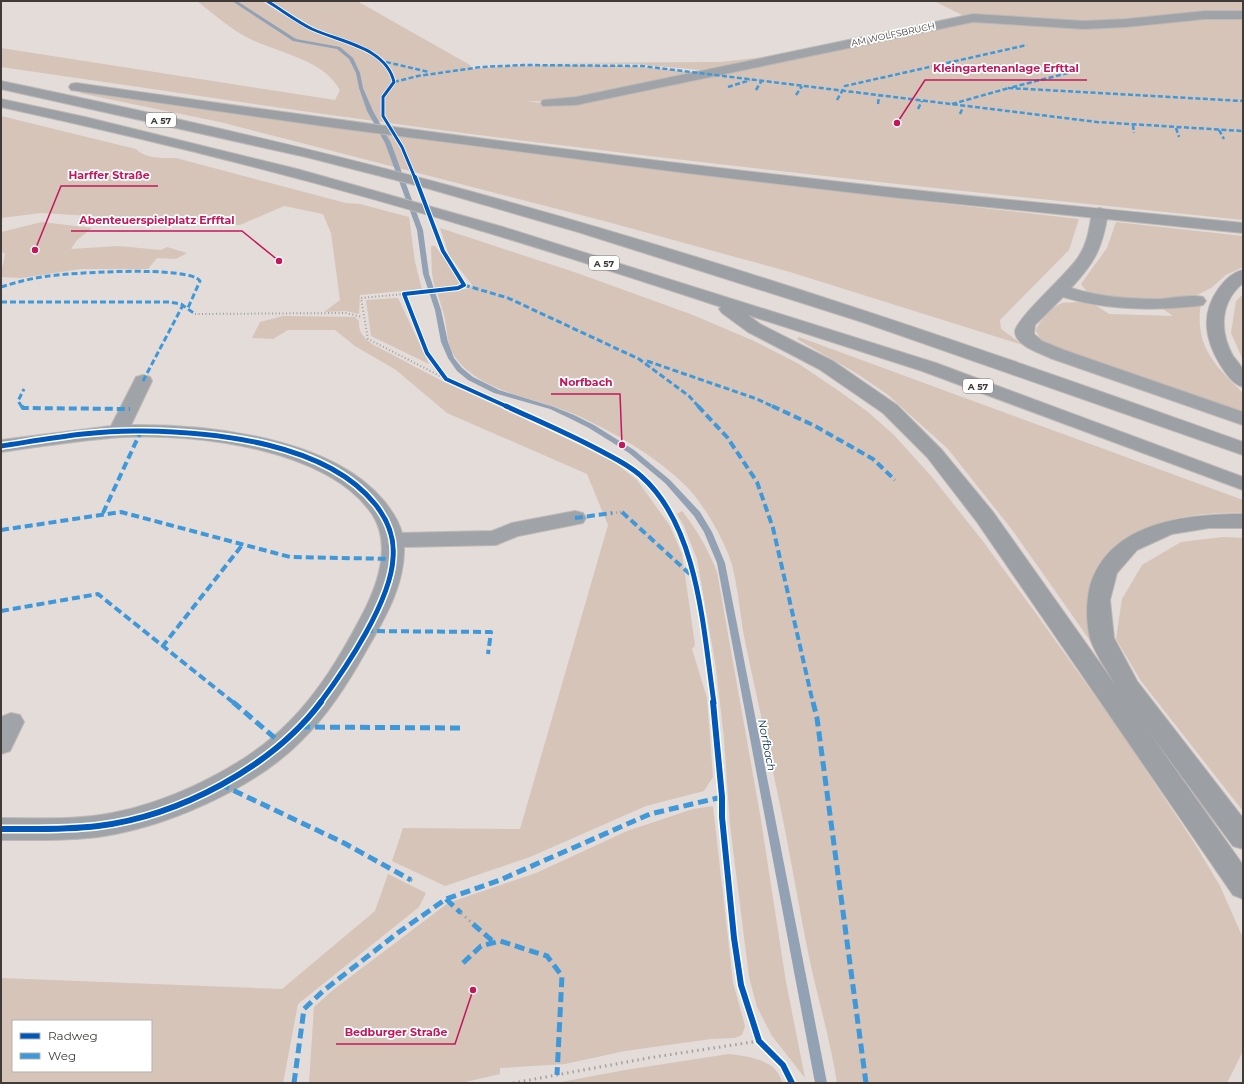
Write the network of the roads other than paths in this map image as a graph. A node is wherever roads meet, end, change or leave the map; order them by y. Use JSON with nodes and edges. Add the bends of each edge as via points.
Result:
{"nodes":[{"id":1,"x":1243,"y":15,"type":"edge"},
{"id":2,"x":1,"y":77,"type":"edge"},
{"id":3,"x":1,"y":85,"type":"edge"},
{"id":4,"x":1,"y":103,"type":"edge"},
{"id":5,"x":548,"y":103,"type":"dead end"},
{"id":6,"x":1100,"y":213,"type":"junction"},
{"id":7,"x":1243,"y":228,"type":"edge"},
{"id":8,"x":1243,"y":275,"type":"edge"},
{"id":9,"x":1058,"y":290,"type":"junction"},
{"id":10,"x":710,"y":297,"type":"junction"},
{"id":11,"x":1197,"y":301,"type":"dead end"},
{"id":12,"x":143,"y":381,"type":"dead end"},
{"id":13,"x":1243,"y":381,"type":"edge"},
{"id":14,"x":1243,"y":419,"type":"edge"},
{"id":15,"x":118,"y":432,"type":"junction"},
{"id":16,"x":1,"y":446,"type":"edge"},
{"id":17,"x":1243,"y":449,"type":"edge"},
{"id":18,"x":1243,"y":484,"type":"edge"},
{"id":19,"x":575,"y":518,"type":"dead end"},
{"id":20,"x":1243,"y":521,"type":"edge"},
{"id":21,"x":393,"y":540,"type":"junction"},
{"id":22,"x":1,"y":829,"type":"edge"},
{"id":23,"x":1243,"y":838,"type":"edge"},
{"id":24,"x":1243,"y":887,"type":"edge"}],
"edges":[{"from":1,"to":5,"type":"street","name":"AM WOLFSBRUCH","via":[[1205,15],[1084,25],[973,18],[584,100]]},
{"from":2,"to":6,"type":"highway","via":[[322,123],[776,180]]},
{"from":3,"to":17,"type":"highway","number":"A 57","via":[[110,108],[442,188],[715,268],[953,346]]},
{"from":4,"to":10,"type":"highway","number":"A 57","via":[[292,172],[497,230]]},
{"from":6,"to":7,"type":"highway"},
{"from":6,"to":9,"type":"street","via":[[1092,246],[1080,266]]},
{"from":8,"to":13,"type":"highway","via":[[1220,296],[1214,319],[1220,350]]},
{"from":9,"to":11,"type":"street","via":[[1109,303],[1143,305]]},
{"from":9,"to":14,"type":"street","via":[[1027,323],[1024,330],[1025,336],[1036,345]]},
{"from":10,"to":18,"type":"highway","number":"A 57","via":[[929,368]]},
{"from":10,"to":24,"type":"highway","via":[[754,328],[826,365],[890,409],[934,453],[985,517]]},
{"from":12,"to":15,"type":"street"},
{"from":15,"to":16,"type":"street","via":[[76,435]]},
{"from":15,"to":21,"type":"street","via":[[181,433],[226,438],[271,447],[314,461],[348,477],[370,495],[383,512]]},
{"from":19,"to":21,"type":"street","via":[[512,530],[496,538]]},
{"from":20,"to":23,"type":"highway","via":[[1209,521],[1167,528],[1129,545],[1106,571],[1098,600],[1102,638],[1128,686]]},
{"from":21,"to":22,"type":"street","via":[[394,559],[389,584],[357,646],[315,710],[277,748],[220,784],[177,805],[142,817],[82,828]]}]}
